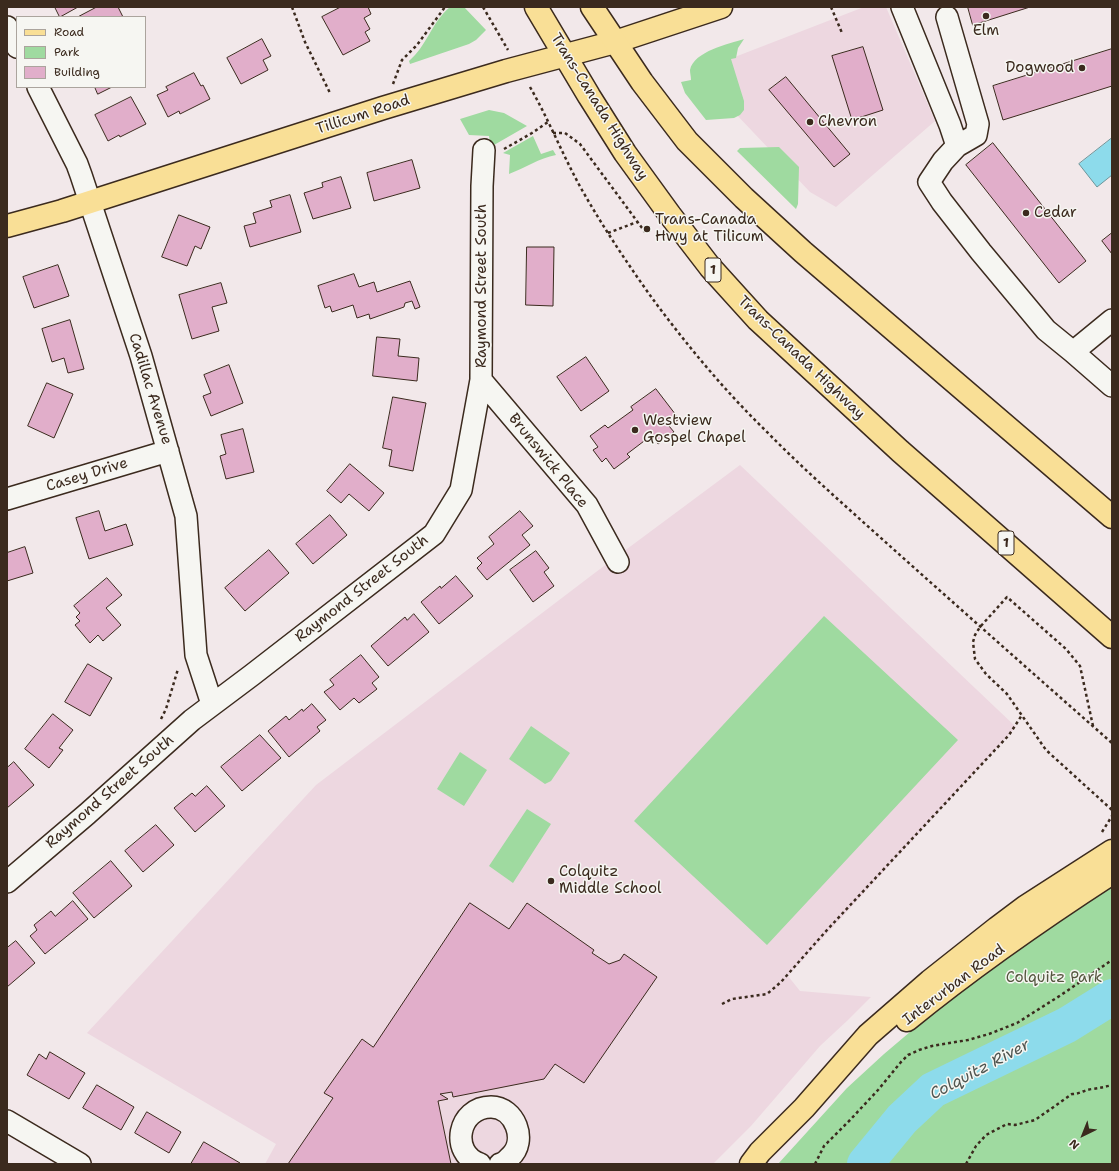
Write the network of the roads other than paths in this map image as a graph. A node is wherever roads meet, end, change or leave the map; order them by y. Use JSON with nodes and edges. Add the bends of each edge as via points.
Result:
{"nodes":[{"id":1,"x":536,"y":7,"type":"edge"},
{"id":2,"x":592,"y":7,"type":"edge"},
{"id":3,"x":721,"y":7,"type":"edge"},
{"id":4,"x":902,"y":7,"type":"edge"},
{"id":5,"x":947,"y":17,"type":"dead end"},
{"id":6,"x":7,"y":27,"type":"edge"},
{"id":7,"x":615,"y":42,"type":"junction"},
{"id":8,"x":16,"y":45,"type":"edge"},
{"id":9,"x":565,"y":56,"type":"junction"},
{"id":10,"x":39,"y":88,"type":"edge"},
{"id":11,"x":957,"y":146,"type":"junction"},
{"id":12,"x":484,"y":150,"type":"road end"},
{"id":13,"x":90,"y":202,"type":"junction"},
{"id":14,"x":7,"y":226,"type":"edge"},
{"id":15,"x":1112,"y":320,"type":"edge"},
{"id":16,"x":1073,"y":352,"type":"junction"},
{"id":17,"x":481,"y":380,"type":"junction"},
{"id":18,"x":1112,"y":386,"type":"edge"},
{"id":19,"x":168,"y":450,"type":"junction"},
{"id":20,"x":7,"y":499,"type":"edge"},
{"id":21,"x":1112,"y":517,"type":"edge"},
{"id":22,"x":613,"y":554,"type":"dead end"},
{"id":23,"x":1112,"y":637,"type":"edge"},
{"id":24,"x":212,"y":704,"type":"junction"},
{"id":25,"x":1108,"y":861,"type":"edge"},
{"id":26,"x":7,"y":882,"type":"edge"},
{"id":27,"x":7,"y":1121,"type":"edge"},
{"id":28,"x":80,"y":1164,"type":"edge"},
{"id":29,"x":480,"y":1164,"type":"edge"},
{"id":30,"x":500,"y":1164,"type":"edge"},
{"id":31,"x":751,"y":1164,"type":"edge"}],
"edges":[{"from":1,"to":9,"type":"main road","name":"Trans-Canada Highway","number":"1"},
{"from":2,"to":7,"type":"main road"},
{"from":3,"to":7,"type":"main road","name":"Tillicum Road"},
{"from":4,"to":11,"type":"street"},
{"from":5,"to":11,"type":"street","via":[[978,124],[976,135]]},
{"from":6,"to":8,"type":"street"},
{"from":7,"to":9,"type":"main road","name":"Tillicum Road"},
{"from":7,"to":21,"type":"main road","via":[[687,141],[744,198],[802,252]]},
{"from":9,"to":13,"type":"main road","name":"Tillicum Road","via":[[383,108]]},
{"from":9,"to":23,"type":"main road","name":"Trans-Canada Highway","number":"1","via":[[625,153],[670,215],[710,267],[758,320],[900,451]]},
{"from":10,"to":13,"type":"street","name":"Cadillac Avenue","via":[[77,164]]},
{"from":11,"to":16,"type":"street","via":[[929,182],[981,252],[1046,330]]},
{"from":12,"to":17,"type":"street","name":"Raymond Street South"},
{"from":13,"to":14,"type":"main road","name":"Tillicum Road"},
{"from":13,"to":19,"type":"street","name":"Cadillac Avenue","via":[[141,356]]},
{"from":15,"to":16,"type":"street"},
{"from":16,"to":18,"type":"street"},
{"from":17,"to":22,"type":"street","name":"Brunswick Place","via":[[587,505]]},
{"from":17,"to":24,"type":"street","name":"Raymond Street South","via":[[461,490],[434,534]]},
{"from":19,"to":20,"type":"street","name":"Casey Drive"},
{"from":19,"to":24,"type":"street","name":"Cadillac Avenue","via":[[186,516],[196,656]]},
{"from":24,"to":26,"type":"street","name":"Raymond Street South"},
{"from":25,"to":31,"type":"main road","via":[[1025,907],[944,969],[868,1035]]},
{"from":27,"to":28,"type":"street"},
{"from":29,"to":30,"type":"street","via":[[474,1162],[463,1150],[460,1135],[465,1121],[476,1110],[491,1107],[506,1112],[516,1123],[520,1138],[515,1153]]}]}
